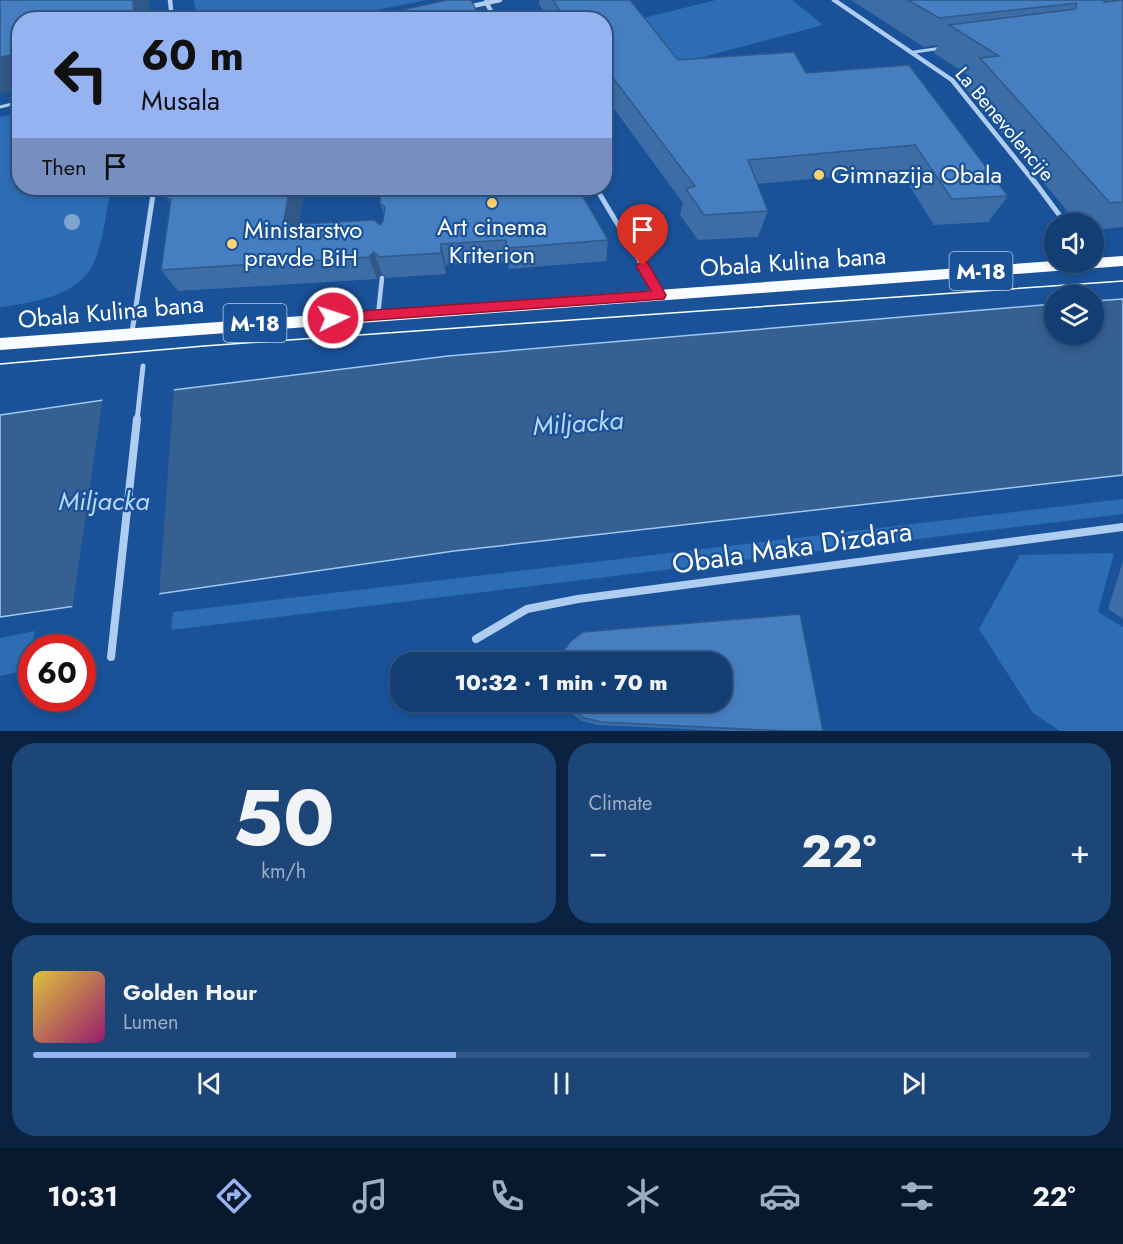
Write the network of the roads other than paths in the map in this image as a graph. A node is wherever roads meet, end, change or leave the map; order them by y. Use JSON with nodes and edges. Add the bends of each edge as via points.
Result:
{"nodes":[{"id":1,"x":500,"y":0,"type":"edge"},
{"id":2,"x":834,"y":0,"type":"edge"},
{"id":3,"x":485,"y":2,"type":"edge"},
{"id":4,"x":460,"y":8,"type":"edge"},
{"id":5,"x":949,"y":48,"type":"edge"},
{"id":6,"x":914,"y":52,"type":"junction"},
{"id":7,"x":153,"y":195,"type":"edge"},
{"id":8,"x":600,"y":195,"type":"edge"},
{"id":9,"x":1057,"y":213,"type":"edge"},
{"id":10,"x":1104,"y":261,"type":"edge"},
{"id":11,"x":1123,"y":261,"type":"edge"},
{"id":12,"x":1044,"y":265,"type":"edge"},
{"id":13,"x":382,"y":278,"type":"edge"},
{"id":14,"x":660,"y":295,"type":"junction"},
{"id":15,"x":378,"y":315,"type":"junction"},
{"id":16,"x":132,"y":332,"type":"junction"},
{"id":17,"x":0,"y":344,"type":"edge"},
{"id":18,"x":143,"y":366,"type":"dead end"},
{"id":19,"x":1123,"y":527,"type":"edge"},
{"id":20,"x":476,"y":639,"type":"dead end"},
{"id":21,"x":111,"y":657,"type":"dead end"}],
"edges":[{"from":1,"to":3,"type":"street"},
{"from":2,"to":6,"type":"street","name":"La Benevolencije"},
{"from":3,"to":4,"type":"street"},
{"from":5,"to":6,"type":"lane","name":"La Benevolencije"},
{"from":6,"to":9,"type":"street","name":"La Benevolencije","via":[[958,86]]},
{"from":7,"to":16,"type":"street"},
{"from":8,"to":14,"type":"street"},
{"from":10,"to":11,"type":"main road","name":"Obala Kulina bana","number":"M-18"},
{"from":12,"to":14,"type":"main road","name":"Obala Kulina bana","number":"M-18"},
{"from":13,"to":15,"type":"lane"},
{"from":14,"to":15,"type":"main road","name":"Obala Kulina bana","number":"M-18"},
{"from":15,"to":16,"type":"main road","name":"Obala Kulina bana","number":"M-18"},
{"from":16,"to":17,"type":"main road","name":"Obala Kulina bana","number":"M-18"},
{"from":18,"to":21,"type":"street"},
{"from":19,"to":20,"type":"street","name":"Obala Maka Dizdara","via":[[578,599],[527,609]]}]}
